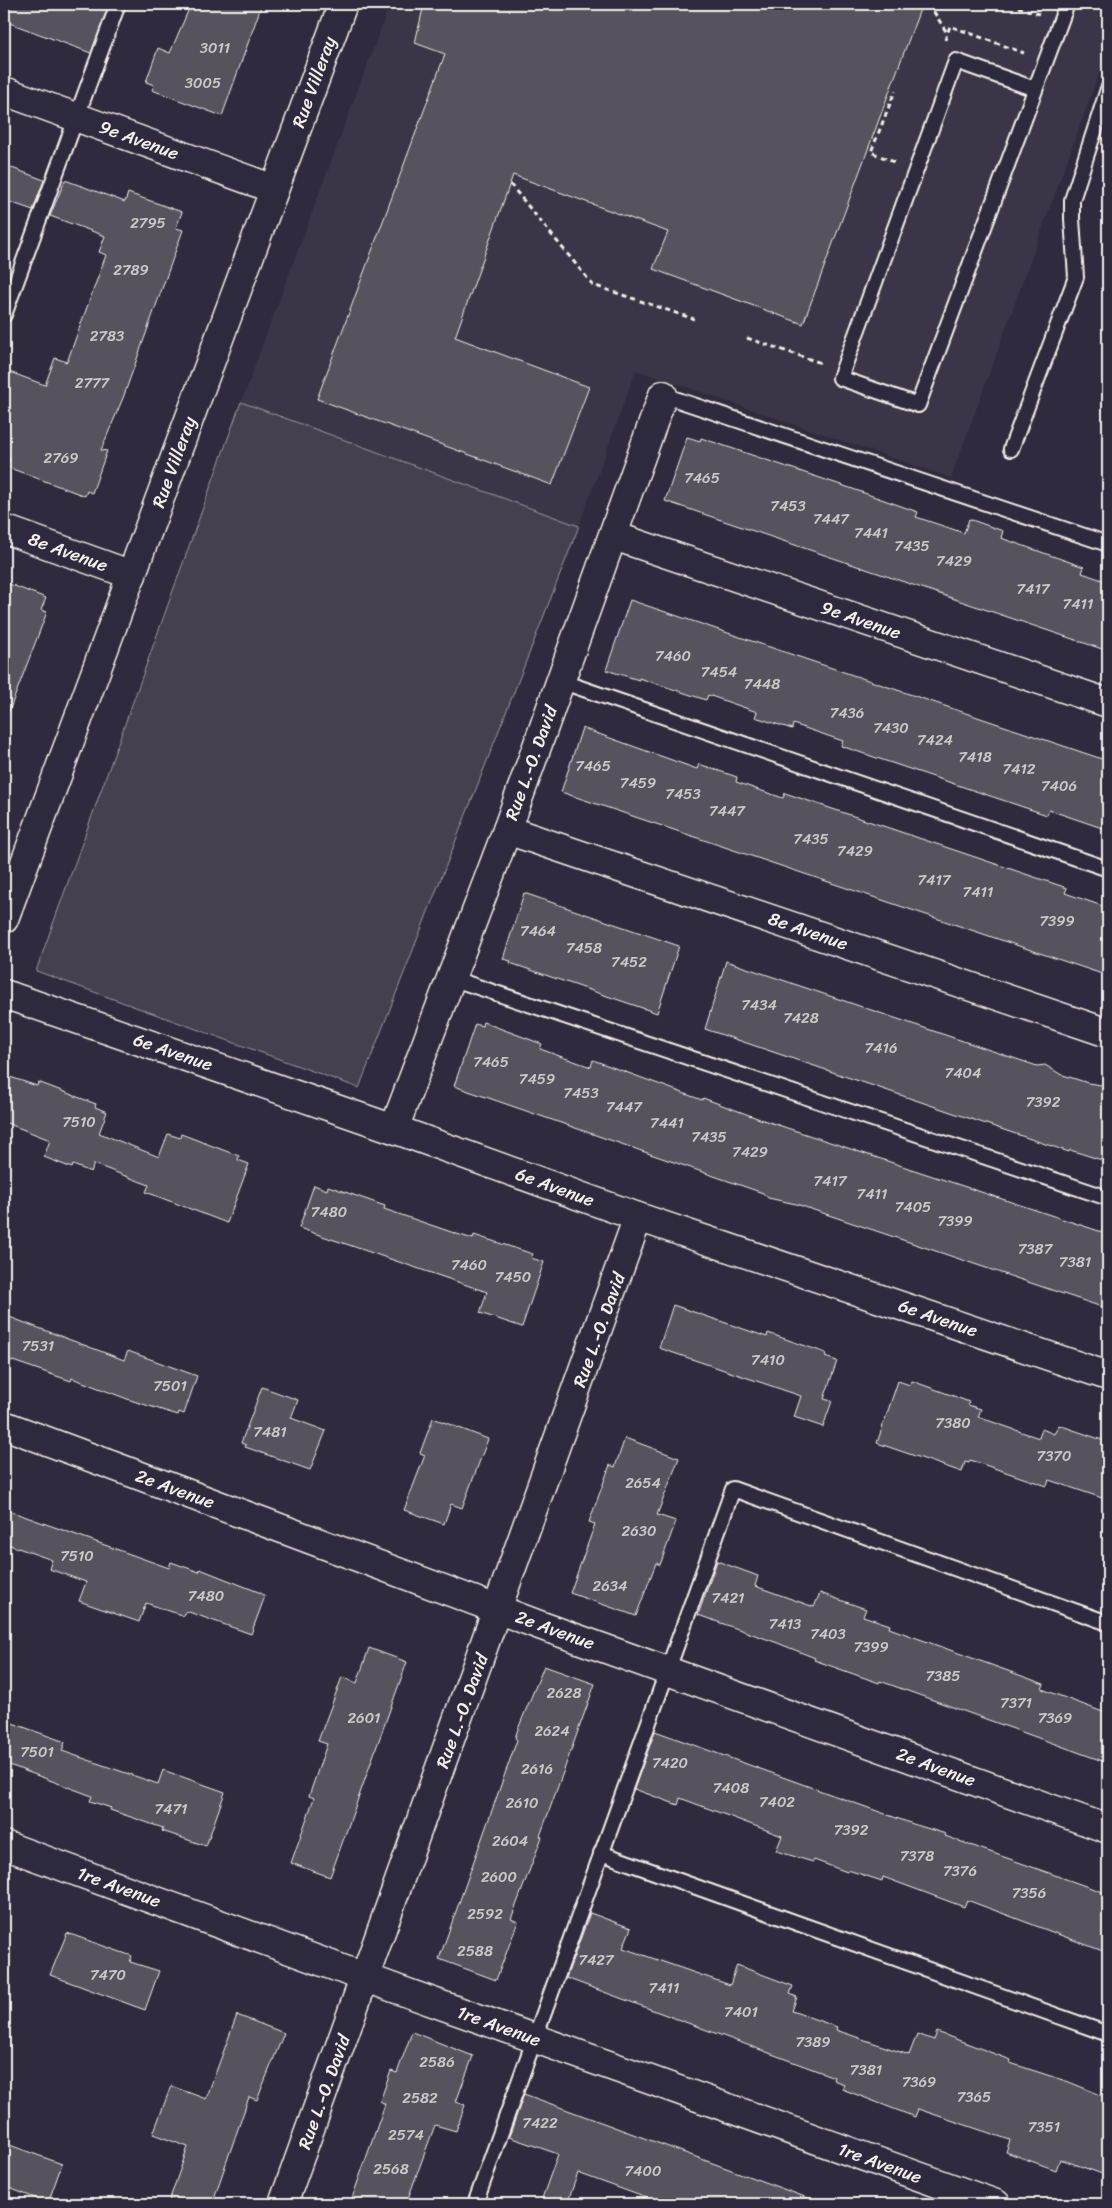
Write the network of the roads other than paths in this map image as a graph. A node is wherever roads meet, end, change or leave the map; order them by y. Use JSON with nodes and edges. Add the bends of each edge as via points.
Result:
{"nodes":[{"id":1,"x":118,"y":4,"type":"edge"},
{"id":2,"x":343,"y":4,"type":"edge"},
{"id":3,"x":1067,"y":4,"type":"edge"},
{"id":4,"x":1108,"y":89,"type":"edge"},
{"id":5,"x":1035,"y":90,"type":"junction"},
{"id":6,"x":4,"y":91,"type":"edge"},
{"id":7,"x":77,"y":118,"type":"junction"},
{"id":8,"x":274,"y":189,"type":"junction"},
{"id":9,"x":5,"y":310,"type":"edge"},
{"id":10,"x":663,"y":395,"type":"joint"},
{"id":11,"x":1011,"y":449,"type":"dead end"},
{"id":12,"x":4,"y":529,"type":"edge"},
{"id":13,"x":614,"y":536,"type":"junction"},
{"id":14,"x":1108,"y":544,"type":"edge"},
{"id":15,"x":132,"y":575,"type":"junction"},
{"id":16,"x":560,"y":681,"type":"junction"},
{"id":17,"x":1108,"y":703,"type":"edge"},
{"id":18,"x":507,"y":830,"type":"junction"},
{"id":19,"x":1108,"y":869,"type":"edge"},
{"id":20,"x":4,"y":919,"type":"edge"},
{"id":21,"x":451,"y":978,"type":"junction"},
{"id":22,"x":4,"y":994,"type":"edge"},
{"id":23,"x":1108,"y":1033,"type":"edge"},
{"id":24,"x":394,"y":1129,"type":"junction"},
{"id":25,"x":1108,"y":1198,"type":"edge"},
{"id":26,"x":638,"y":1217,"type":"junction"},
{"id":27,"x":1108,"y":1376,"type":"edge"},
{"id":28,"x":4,"y":1425,"type":"edge"},
{"id":29,"x":499,"y":1609,"type":"junction"},
{"id":30,"x":1108,"y":1623,"type":"edge"},
{"id":31,"x":667,"y":1670,"type":"junction"},
{"id":32,"x":1108,"y":1829,"type":"edge"},
{"id":33,"x":4,"y":1845,"type":"edge"},
{"id":34,"x":601,"y":1853,"type":"junction"},
{"id":35,"x":366,"y":1978,"type":"junction"},
{"id":36,"x":1108,"y":2034,"type":"edge"},
{"id":37,"x":534,"y":2039,"type":"junction"},
{"id":38,"x":283,"y":2204,"type":"edge"},
{"id":39,"x":475,"y":2204,"type":"edge"},
{"id":40,"x":996,"y":2204,"type":"edge"}],
"edges":[{"from":1,"to":7,"type":"lane"},
{"from":2,"to":8,"type":"street","name":"Rue Villeray"},
{"from":3,"to":5,"type":"lane"},
{"from":4,"to":11,"type":"lane","via":[[1072,200],[1076,277]]},
{"from":5,"to":5,"type":"lane","via":[[956,61],[840,378],[918,405]]},
{"from":6,"to":7,"type":"street","name":"9e Avenue"},
{"from":7,"to":8,"type":"street","name":"9e Avenue"},
{"from":7,"to":9,"type":"lane"},
{"from":8,"to":15,"type":"street","name":"Rue Villeray"},
{"from":10,"to":13,"type":"street","name":"Rue L.-O. David"},
{"from":10,"to":14,"type":"lane"},
{"from":12,"to":15,"type":"street","name":"8e Avenue"},
{"from":13,"to":16,"type":"street","name":"Rue L.-O. David"},
{"from":13,"to":17,"type":"street","name":"9e Avenue"},
{"from":15,"to":20,"type":"street","name":"Rue Villeray"},
{"from":16,"to":18,"type":"street","name":"Rue L.-O. David"},
{"from":16,"to":19,"type":"lane"},
{"from":18,"to":21,"type":"street","name":"Rue L.-O. David"},
{"from":18,"to":23,"type":"street","name":"8e Avenue"},
{"from":21,"to":24,"type":"street","name":"Rue L.-O. David"},
{"from":21,"to":25,"type":"lane"},
{"from":22,"to":24,"type":"street","name":"6e Avenue"},
{"from":24,"to":26,"type":"street","name":"6e Avenue"},
{"from":26,"to":27,"type":"street","name":"6e Avenue"},
{"from":26,"to":29,"type":"street","name":"Rue L.-O. David"},
{"from":28,"to":29,"type":"street","name":"2e Avenue"},
{"from":29,"to":31,"type":"street","name":"2e Avenue"},
{"from":29,"to":35,"type":"street","name":"Rue L.-O. David"},
{"from":30,"to":31,"type":"lane","via":[[733,1489]]},
{"from":31,"to":32,"type":"street","name":"2e Avenue"},
{"from":31,"to":34,"type":"lane"},
{"from":33,"to":35,"type":"street","name":"1re Avenue"},
{"from":34,"to":36,"type":"lane"},
{"from":34,"to":37,"type":"lane"},
{"from":35,"to":37,"type":"street","name":"1re Avenue"},
{"from":35,"to":38,"type":"street","name":"Rue L.-O. David"},
{"from":37,"to":39,"type":"lane"},
{"from":37,"to":40,"type":"street","name":"1re Avenue"}]}
